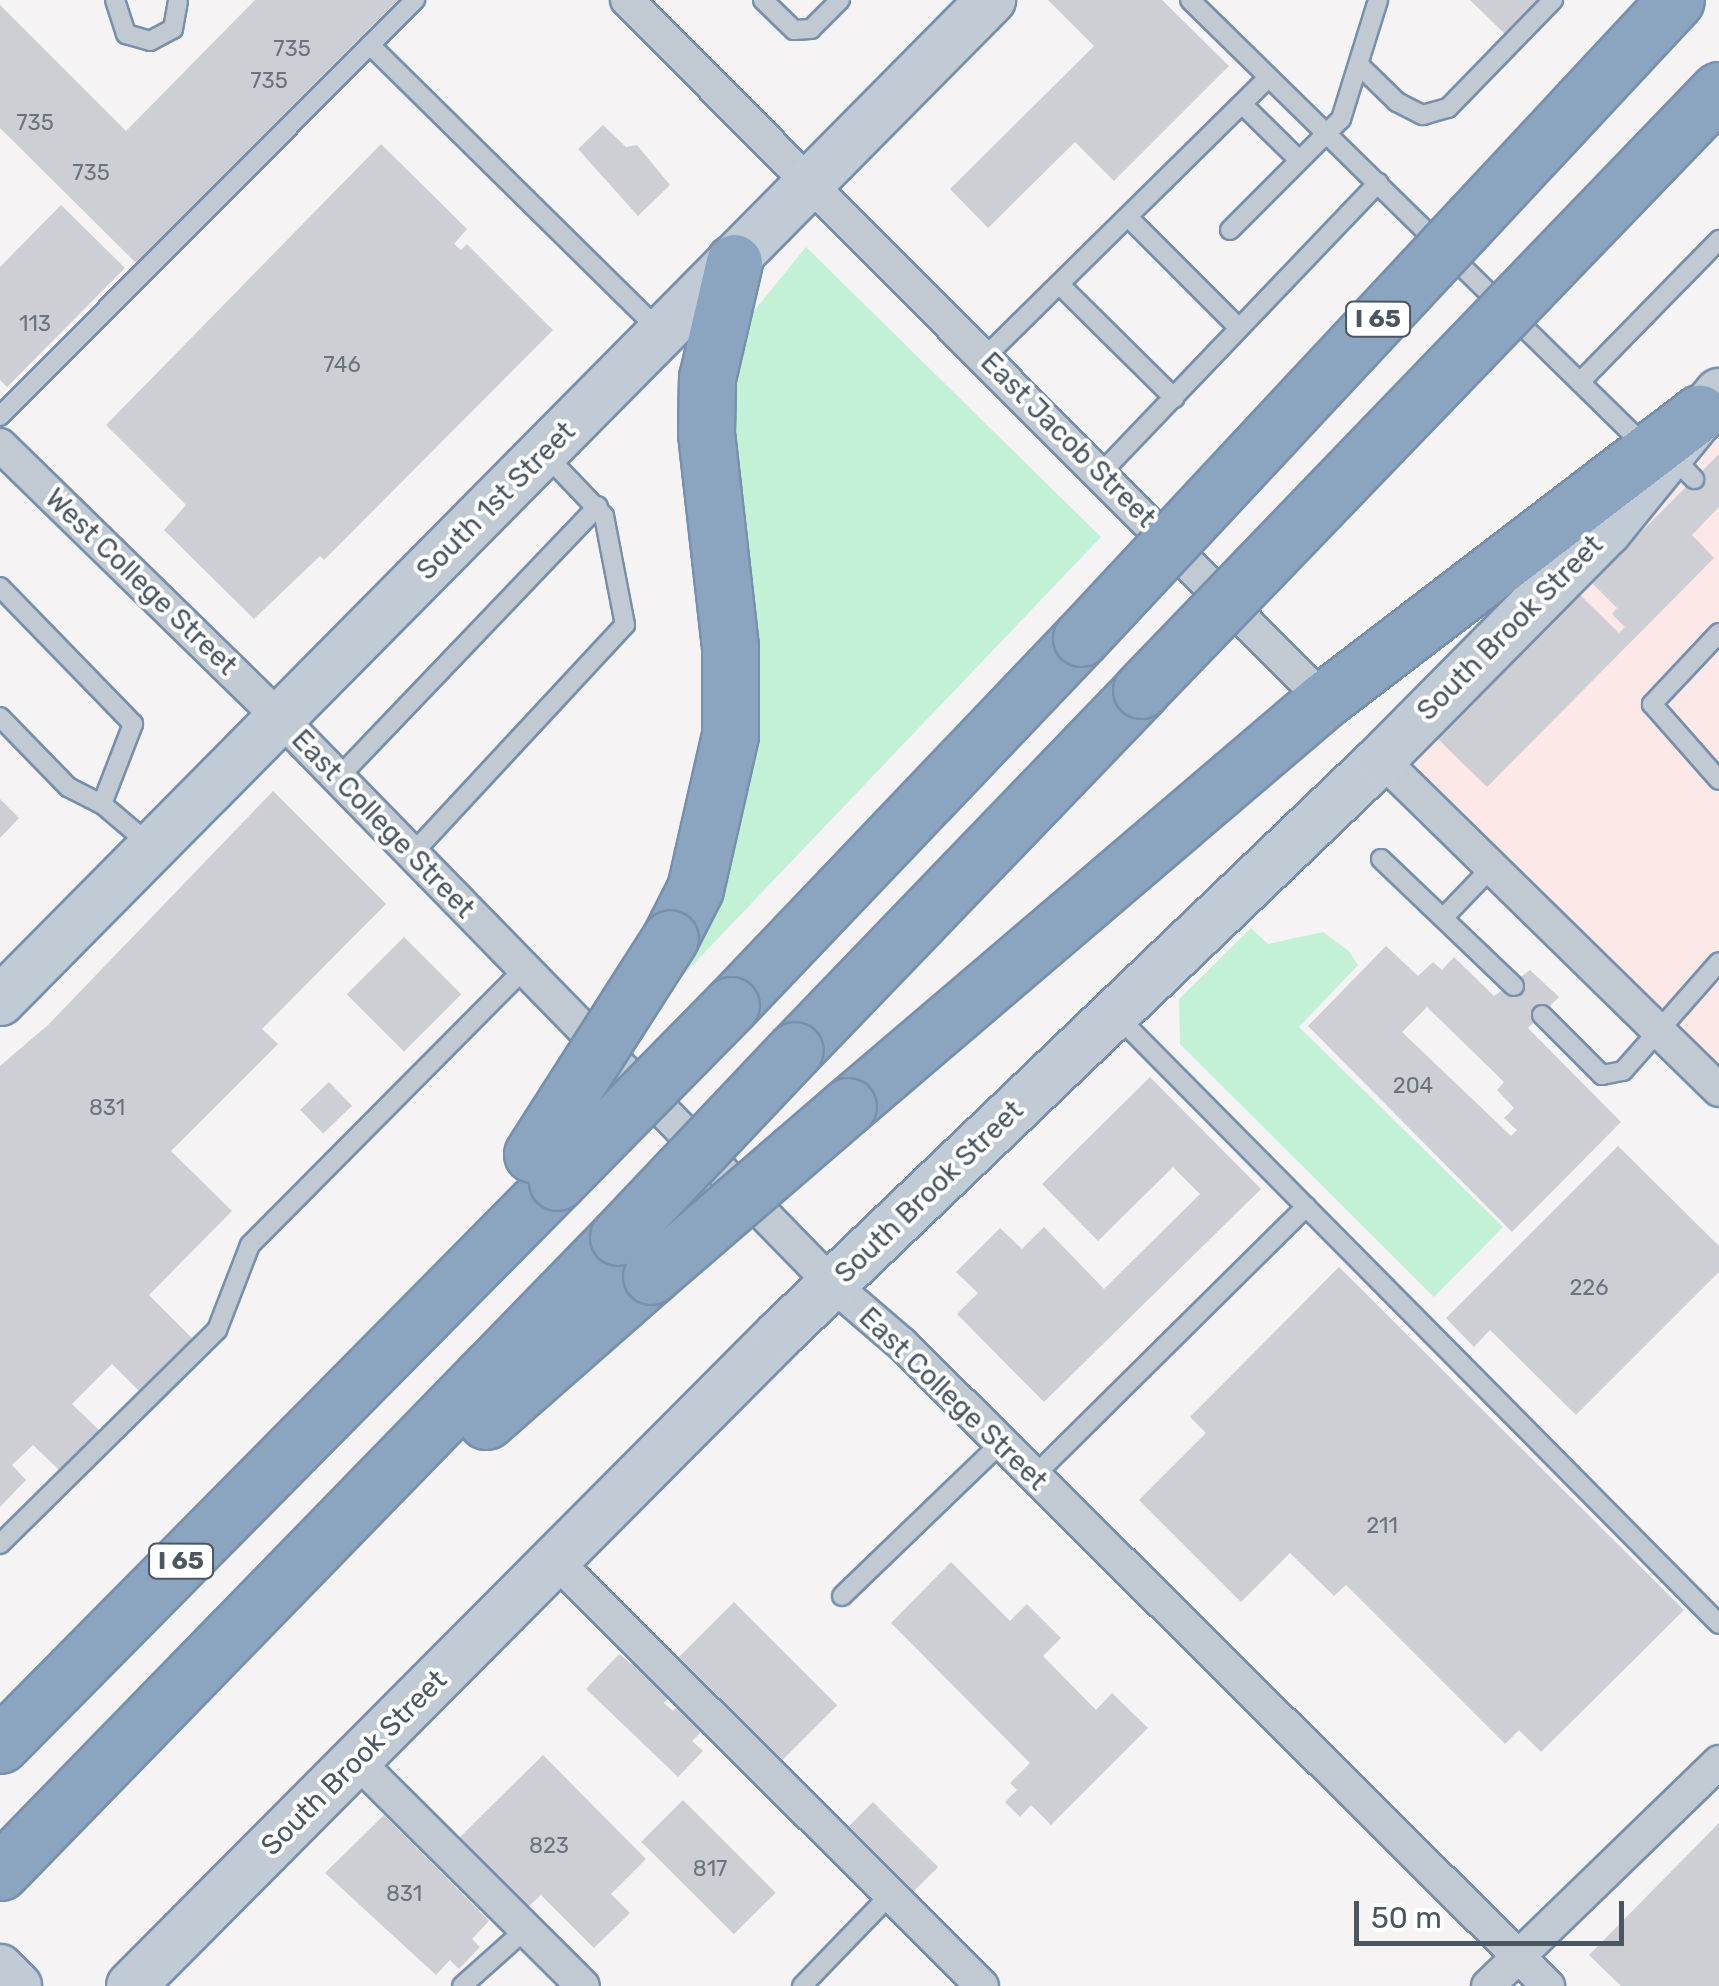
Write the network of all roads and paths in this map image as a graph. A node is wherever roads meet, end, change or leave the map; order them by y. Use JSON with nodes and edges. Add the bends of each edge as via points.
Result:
{"nodes":[{"id":1,"x":115,"y":0,"type":"edge"},
{"id":2,"x":178,"y":0,"type":"edge"},
{"id":3,"x":414,"y":0,"type":"edge"},
{"id":4,"x":626,"y":0,"type":"edge"},
{"id":5,"x":764,"y":0,"type":"edge"},
{"id":6,"x":840,"y":0,"type":"edge"},
{"id":7,"x":991,"y":0,"type":"edge"},
{"id":8,"x":1190,"y":0,"type":"edge"},
{"id":9,"x":1378,"y":0,"type":"edge"},
{"id":10,"x":1552,"y":0,"type":"edge"},
{"id":11,"x":1676,"y":0,"type":"edge"},
{"id":12,"x":370,"y":45,"type":"junction"},
{"id":13,"x":1360,"y":65,"type":"junction"},
{"id":14,"x":1268,"y":78,"type":"junction"},
{"id":15,"x":1719,"y":90,"type":"edge"},
{"id":16,"x":1242,"y":104,"type":"junction"},
{"id":17,"x":1327,"y":133,"type":"junction"},
{"id":18,"x":1299,"y":160,"type":"junction"},
{"id":19,"x":810,"y":182,"type":"junction"},
{"id":20,"x":1378,"y":184,"type":"junction"},
{"id":21,"x":1128,"y":217,"type":"junction"},
{"id":22,"x":1230,"y":230,"type":"dead end"},
{"id":23,"x":1719,"y":240,"type":"edge"},
{"id":24,"x":734,"y":262,"type":"junction"},
{"id":25,"x":1060,"y":285,"type":"junction"},
{"id":26,"x":1238,"y":328,"type":"junction"},
{"id":27,"x":663,"y":334,"type":"junction"},
{"id":28,"x":985,"y":358,"type":"junction"},
{"id":29,"x":1580,"y":382,"type":"junction"},
{"id":30,"x":1174,"y":398,"type":"junction"},
{"id":31,"x":0,"y":416,"type":"edge"},
{"id":32,"x":1686,"y":438,"type":"edge"},
{"id":33,"x":0,"y":445,"type":"edge"},
{"id":34,"x":544,"y":452,"type":"junction"},
{"id":35,"x":1102,"y":472,"type":"junction"},
{"id":36,"x":598,"y":506,"type":"junction"},
{"id":37,"x":0,"y":587,"type":"edge"},
{"id":38,"x":1719,"y":633,"type":"edge"},
{"id":39,"x":1324,"y":700,"type":"junction"},
{"id":40,"x":0,"y":717,"type":"edge"},
{"id":41,"x":282,"y":720,"type":"junction"},
{"id":42,"x":1381,"y":759,"type":"junction"},
{"id":43,"x":1718,"y":777,"type":"edge"},
{"id":44,"x":338,"y":778,"type":"junction"},
{"id":45,"x":102,"y":804,"type":"junction"},
{"id":46,"x":154,"y":848,"type":"junction"},
{"id":47,"x":412,"y":854,"type":"junction"},
{"id":48,"x":1381,"y":860,"type":"dead end"},
{"id":49,"x":1492,"y":867,"type":"junction"},
{"id":50,"x":1444,"y":917,"type":"junction"},
{"id":51,"x":1719,"y":962,"type":"edge"},
{"id":52,"x":524,"y":969,"type":"junction"},
{"id":53,"x":1514,"y":986,"type":"dead end"},
{"id":54,"x":0,"y":1001,"type":"edge"},
{"id":55,"x":1115,"y":1014,"type":"junction"},
{"id":56,"x":1542,"y":1014,"type":"dead end"},
{"id":57,"x":1657,"y":1030,"type":"junction"},
{"id":58,"x":1719,"y":1090,"type":"edge"},
{"id":59,"x":545,"y":1168,"type":"junction"},
{"id":60,"x":1306,"y":1207,"type":"junction"},
{"id":61,"x":634,"y":1257,"type":"junction"},
{"id":62,"x":832,"y":1284,"type":"junction"},
{"id":63,"x":1001,"y":1443,"type":"junction"},
{"id":64,"x":1034,"y":1476,"type":"junction"},
{"id":65,"x":0,"y":1544,"type":"edge"},
{"id":66,"x":555,"y":1560,"type":"junction"},
{"id":67,"x":842,"y":1596,"type":"dead end"},
{"id":68,"x":1719,"y":1624,"type":"edge"},
{"id":69,"x":0,"y":1745,"type":"edge"},
{"id":70,"x":356,"y":1760,"type":"junction"},
{"id":71,"x":1719,"y":1762,"type":"edge"},
{"id":72,"x":0,"y":1872,"type":"edge"},
{"id":73,"x":890,"y":1894,"type":"junction"},
{"id":74,"x":526,"y":1929,"type":"junction"},
{"id":75,"x":1518,"y":1955,"type":"junction"},
{"id":76,"x":0,"y":1969,"type":"edge"},
{"id":77,"x":17,"y":1986,"type":"edge"},
{"id":78,"x":132,"y":1986,"type":"edge"},
{"id":79,"x":462,"y":1986,"type":"edge"},
{"id":80,"x":583,"y":1986,"type":"edge"},
{"id":81,"x":802,"y":1986,"type":"edge"},
{"id":82,"x":982,"y":1986,"type":"edge"},
{"id":83,"x":1488,"y":1986,"type":"edge"},
{"id":84,"x":1548,"y":1986,"type":"edge"}],
"edges":[{"from":1,"to":2,"type":"lane","via":[[126,34],[150,41],[172,29]]},
{"from":3,"to":12,"type":"lane"},
{"from":4,"to":19,"type":"street","name":"East Jacob Street"},
{"from":5,"to":6,"type":"lane","via":[[794,30],[811,29]]},
{"from":7,"to":19,"type":"street","name":"South 1st Street"},
{"from":8,"to":14,"type":"lane"},
{"from":9,"to":13,"type":"lane"},
{"from":10,"to":13,"type":"lane","via":[[1448,108],[1423,115],[1397,102]]},
{"from":11,"to":59,"type":"highway","number":"I 65","bridge":true,"via":[[731,1006]]},
{"from":12,"to":27,"type":"lane"},
{"from":12,"to":31,"type":"lane"},
{"from":13,"to":17,"type":"lane","via":[[1341,119]]},
{"from":14,"to":16,"type":"lane"},
{"from":14,"to":17,"type":"lane"},
{"from":15,"to":61,"type":"highway","bridge":true,"via":[[795,1050]]},
{"from":16,"to":18,"type":"lane"},
{"from":16,"to":21,"type":"lane"},
{"from":17,"to":18,"type":"lane"},
{"from":17,"to":20,"type":"lane"},
{"from":18,"to":22,"type":"lane"},
{"from":19,"to":24,"type":"street","name":"South 1st Street"},
{"from":19,"to":28,"type":"street","name":"East Jacob Street"},
{"from":20,"to":26,"type":"lane"},
{"from":20,"to":29,"type":"lane"},
{"from":21,"to":25,"type":"lane"},
{"from":21,"to":26,"type":"lane"},
{"from":23,"to":29,"type":"lane"},
{"from":24,"to":27,"type":"street","name":"South 1st Street"},
{"from":24,"to":59,"type":"highway","bridge":true,"via":[[710,363],[706,433],[730,646],[730,736],[695,889]]},
{"from":25,"to":28,"type":"lane"},
{"from":25,"to":30,"type":"lane"},
{"from":26,"to":30,"type":"lane"},
{"from":27,"to":34,"type":"street","name":"South 1st Street"},
{"from":28,"to":35,"type":"street","name":"East Jacob Street"},
{"from":29,"to":32,"type":"lane"},
{"from":30,"to":35,"type":"lane"},
{"from":32,"to":39,"type":"highway"},
{"from":32,"to":42,"type":"street","name":"South Brook Street","via":[[1607,531]]},
{"from":33,"to":41,"type":"street","name":"West College Street"},
{"from":34,"to":36,"type":"lane"},
{"from":34,"to":41,"type":"street","name":"South 1st Street"},
{"from":35,"to":39,"type":"street","name":"East Jacob Street"},
{"from":36,"to":44,"type":"lane"},
{"from":36,"to":47,"type":"lane","via":[[621,576],[621,634]]},
{"from":37,"to":45,"type":"lane","via":[[133,724]]},
{"from":38,"to":43,"type":"lane","via":[[1652,704]]},
{"from":39,"to":61,"type":"highway","bridge":true,"via":[[848,1106]]},
{"from":40,"to":45,"type":"lane","via":[[68,787]]},
{"from":41,"to":44,"type":"street","name":"East College Street"},
{"from":41,"to":46,"type":"street","name":"South 1st Street"},
{"from":42,"to":49,"type":"street"},
{"from":42,"to":55,"type":"street","name":"South Brook Street"},
{"from":44,"to":47,"type":"street","name":"East College Street"},
{"from":45,"to":46,"type":"lane"},
{"from":46,"to":54,"type":"street","name":"South 1st Street"},
{"from":47,"to":52,"type":"street","name":"East College Street"},
{"from":48,"to":50,"type":"lane"},
{"from":49,"to":50,"type":"lane"},
{"from":49,"to":57,"type":"street"},
{"from":50,"to":53,"type":"lane"},
{"from":51,"to":57,"type":"lane"},
{"from":52,"to":62,"type":"street","name":"East College Street"},
{"from":52,"to":65,"type":"lane","via":[[250,1245],[217,1330]]},
{"from":55,"to":60,"type":"lane"},
{"from":55,"to":62,"type":"street","name":"South Brook Street"},
{"from":56,"to":57,"type":"lane","via":[[1602,1075],[1623,1071]]},
{"from":57,"to":58,"type":"street"},
{"from":59,"to":69,"type":"highway","number":"I 65","via":[[364,1378]]},
{"from":60,"to":64,"type":"lane"},
{"from":60,"to":68,"type":"lane"},
{"from":61,"to":72,"type":"highway","via":[[208,1655]]},
{"from":62,"to":63,"type":"street","name":"East College Street"},
{"from":62,"to":66,"type":"street","name":"South Brook Street"},
{"from":63,"to":64,"type":"street","name":"East College Street"},
{"from":63,"to":67,"type":"lane"},
{"from":64,"to":75,"type":"street","name":"East College Street"},
{"from":66,"to":70,"type":"street","name":"South Brook Street"},
{"from":66,"to":73,"type":"street"},
{"from":70,"to":74,"type":"street"},
{"from":70,"to":78,"type":"street","name":"South Brook Street"},
{"from":71,"to":75,"type":"street"},
{"from":73,"to":81,"type":"lane"},
{"from":73,"to":82,"type":"street"},
{"from":74,"to":79,"type":"lane"},
{"from":74,"to":80,"type":"street"},
{"from":75,"to":83,"type":"street"},
{"from":75,"to":84,"type":"street","name":"East College Street"},
{"from":76,"to":77,"type":"street"}]}
